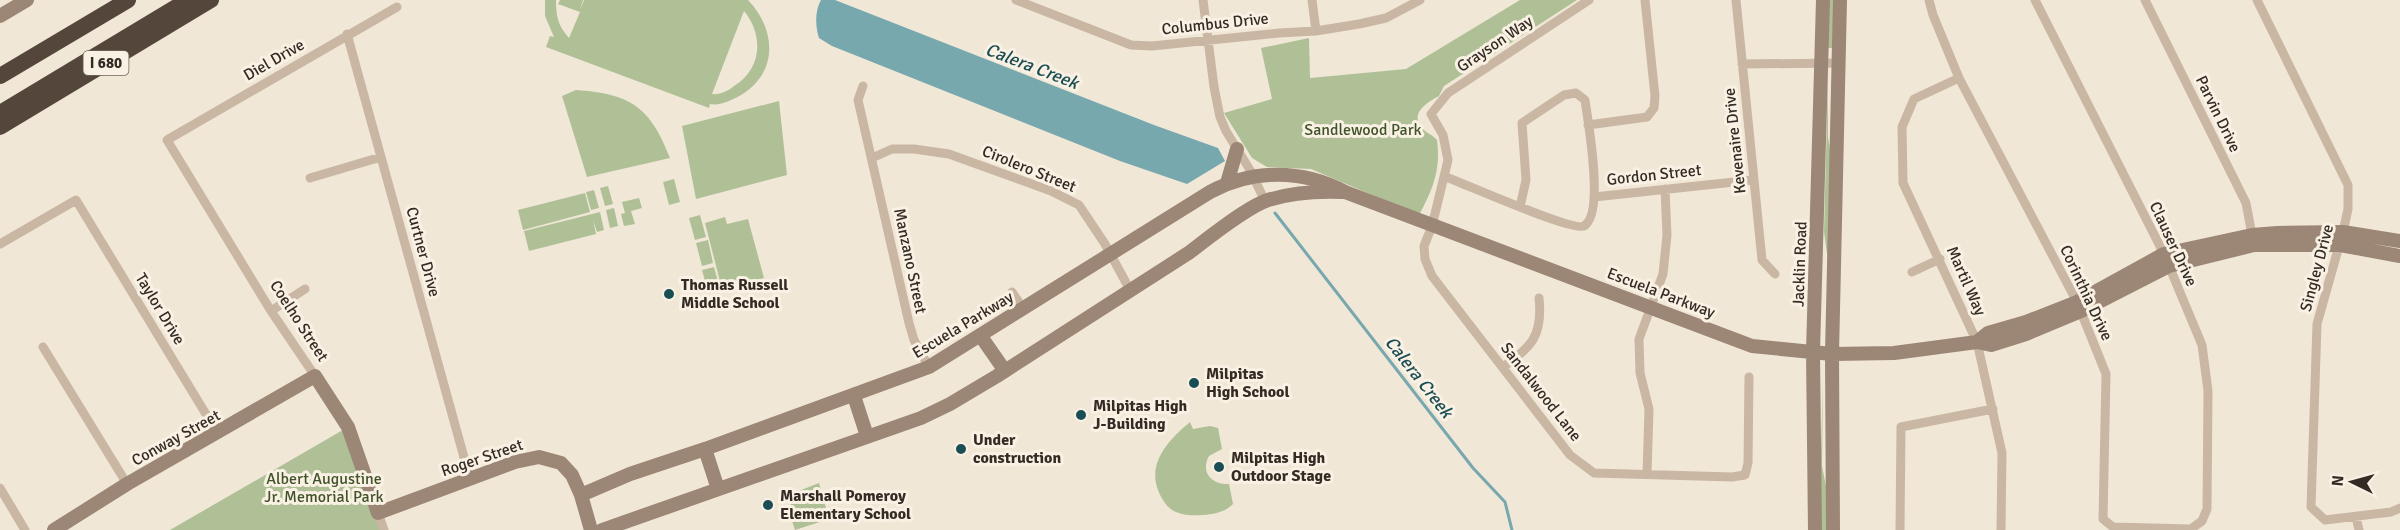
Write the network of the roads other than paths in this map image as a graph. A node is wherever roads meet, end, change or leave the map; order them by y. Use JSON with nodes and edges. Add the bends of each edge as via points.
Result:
{"nodes":[{"id":1,"x":27,"y":0,"type":"edge"},
{"id":2,"x":128,"y":0,"type":"edge"},
{"id":3,"x":188,"y":0,"type":"edge"},
{"id":4,"x":212,"y":0,"type":"edge"},
{"id":5,"x":1016,"y":0,"type":"edge"},
{"id":6,"x":1203,"y":0,"type":"edge"},
{"id":7,"x":1312,"y":0,"type":"edge"},
{"id":8,"x":1420,"y":0,"type":"edge"},
{"id":9,"x":1588,"y":0,"type":"edge"},
{"id":10,"x":1645,"y":0,"type":"edge"},
{"id":11,"x":1736,"y":0,"type":"edge"},
{"id":12,"x":1823,"y":0,"type":"edge"},
{"id":13,"x":1840,"y":0,"type":"edge"},
{"id":14,"x":1929,"y":0,"type":"edge"},
{"id":15,"x":2035,"y":0,"type":"edge"},
{"id":16,"x":2145,"y":0,"type":"edge"},
{"id":17,"x":2257,"y":0,"type":"edge"},
{"id":18,"x":397,"y":7,"type":"dead end"},
{"id":19,"x":0,"y":16,"type":"edge"},
{"id":20,"x":1316,"y":31,"type":"junction"},
{"id":21,"x":347,"y":34,"type":"junction"},
{"id":22,"x":1208,"y":40,"type":"junction"},
{"id":23,"x":1822,"y":63,"type":"junction"},
{"id":24,"x":1839,"y":63,"type":"junction"},
{"id":25,"x":1742,"y":64,"type":"junction"},
{"id":26,"x":0,"y":76,"type":"edge"},
{"id":27,"x":1959,"y":78,"type":"junction"},
{"id":28,"x":863,"y":86,"type":"dead end"},
{"id":29,"x":1448,"y":93,"type":"joint"},
{"id":30,"x":0,"y":113,"type":"edge"},
{"id":31,"x":1588,"y":124,"type":"junction"},
{"id":32,"x":0,"y":127,"type":"edge"},
{"id":33,"x":166,"y":140,"type":"joint"},
{"id":34,"x":1237,"y":149,"type":"junction"},
{"id":35,"x":381,"y":157,"type":"junction"},
{"id":36,"x":872,"y":158,"type":"junction"},
{"id":37,"x":1253,"y":176,"type":"junction"},
{"id":38,"x":1446,"y":177,"type":"junction"},
{"id":39,"x":310,"y":178,"type":"dead end"},
{"id":40,"x":1753,"y":180,"type":"junction"},
{"id":41,"x":1227,"y":183,"type":"junction"},
{"id":42,"x":1665,"y":189,"type":"junction"},
{"id":43,"x":1345,"y":192,"type":"junction"},
{"id":44,"x":1594,"y":197,"type":"junction"},
{"id":45,"x":1265,"y":201,"type":"junction"},
{"id":46,"x":1520,"y":207,"type":"junction"},
{"id":47,"x":1432,"y":226,"type":"junction"},
{"id":48,"x":2341,"y":238,"type":"junction"},
{"id":49,"x":2253,"y":240,"type":"junction"},
{"id":50,"x":2400,"y":241,"type":"edge"},
{"id":51,"x":0,"y":244,"type":"edge"},
{"id":52,"x":1109,"y":254,"type":"junction"},
{"id":53,"x":2400,"y":256,"type":"edge"},
{"id":54,"x":1940,"y":259,"type":"junction"},
{"id":55,"x":2166,"y":260,"type":"junction"},
{"id":56,"x":1912,"y":272,"type":"dead end"},
{"id":57,"x":1775,"y":274,"type":"dead end"},
{"id":58,"x":305,"y":289,"type":"dead end"},
{"id":59,"x":1130,"y":290,"type":"junction"},
{"id":60,"x":1012,"y":292,"type":"dead end"},
{"id":61,"x":1539,"y":298,"type":"dead end"},
{"id":62,"x":2079,"y":306,"type":"junction"},
{"id":63,"x":1652,"y":307,"type":"junction"},
{"id":64,"x":1023,"y":308,"type":"junction"},
{"id":65,"x":271,"y":311,"type":"junction"},
{"id":66,"x":980,"y":335,"type":"junction"},
{"id":67,"x":1977,"y":342,"type":"junction"},
{"id":68,"x":42,"y":347,"type":"dead end"},
{"id":69,"x":1814,"y":352,"type":"junction"},
{"id":70,"x":1832,"y":354,"type":"junction"},
{"id":71,"x":929,"y":367,"type":"junction"},
{"id":72,"x":1503,"y":367,"type":"junction"},
{"id":73,"x":1005,"y":371,"type":"junction"},
{"id":74,"x":315,"y":376,"type":"junction"},
{"id":75,"x":1749,"y":377,"type":"dead end"},
{"id":76,"x":854,"y":396,"type":"junction"},
{"id":77,"x":1993,"y":409,"type":"junction"},
{"id":78,"x":218,"y":434,"type":"junction"},
{"id":79,"x":867,"y":436,"type":"junction"},
{"id":80,"x":705,"y":449,"type":"junction"},
{"id":81,"x":1647,"y":474,"type":"junction"},
{"id":82,"x":470,"y":479,"type":"junction"},
{"id":83,"x":127,"y":484,"type":"junction"},
{"id":84,"x":0,"y":488,"type":"edge"},
{"id":85,"x":718,"y":489,"type":"junction"},
{"id":86,"x":582,"y":495,"type":"junction"},
{"id":87,"x":2400,"y":508,"type":"edge"},
{"id":88,"x":378,"y":513,"type":"junction"},
{"id":89,"x":2356,"y":517,"type":"junction"},
{"id":90,"x":2202,"y":521,"type":"joint"},
{"id":91,"x":25,"y":530,"type":"edge"},
{"id":92,"x":54,"y":530,"type":"edge"},
{"id":93,"x":384,"y":530,"type":"edge"},
{"id":94,"x":591,"y":530,"type":"edge"},
{"id":95,"x":602,"y":530,"type":"edge"},
{"id":96,"x":1815,"y":530,"type":"edge"},
{"id":97,"x":1833,"y":530,"type":"edge"},
{"id":98,"x":1900,"y":530,"type":"edge"},
{"id":99,"x":2001,"y":530,"type":"edge"},
{"id":100,"x":2359,"y":530,"type":"edge"}],
"edges":[{"from":1,"to":19,"type":"street"},
{"from":2,"to":26,"type":"highway","number":"I 680"},
{"from":3,"to":30,"type":"highway","number":"I 680"},
{"from":4,"to":32,"type":"highway","number":"I 680"},
{"from":5,"to":22,"type":"street","name":"Columbus Drive","via":[[1131,45]]},
{"from":6,"to":22,"type":"street"},
{"from":7,"to":20,"type":"street"},
{"from":8,"to":20,"type":"street","name":"Columbus Drive","via":[[1386,18]]},
{"from":9,"to":29,"type":"street","name":"Grayson Way"},
{"from":10,"to":31,"type":"street","via":[[1654,108],[1647,117]]},
{"from":11,"to":25,"type":"street","name":"Kevenaire Drive"},
{"from":12,"to":23,"type":"street","name":"Jacklin Road"},
{"from":13,"to":24,"type":"street","name":"Jacklin Road"},
{"from":14,"to":27,"type":"street","name":"Corinthia Drive"},
{"from":15,"to":55,"type":"street","name":"Clauser Drive"},
{"from":16,"to":49,"type":"street","name":"Parvin Drive","via":[[2246,203]]},
{"from":17,"to":48,"type":"street","name":"Singley Drive","via":[[2348,185],[2348,209]]},
{"from":18,"to":21,"type":"street","name":"Diel Drive"},
{"from":20,"to":22,"type":"street","name":"Columbus Drive"},
{"from":21,"to":33,"type":"street","name":"Diel Drive"},
{"from":21,"to":35,"type":"street","name":"Curtner Drive"},
{"from":22,"to":34,"type":"street","via":[[1220,117]]},
{"from":23,"to":24,"type":"street"},
{"from":23,"to":25,"type":"street"},
{"from":23,"to":69,"type":"street","name":"Jacklin Road"},
{"from":24,"to":70,"type":"street","name":"Jacklin Road"},
{"from":25,"to":40,"type":"street","name":"Kevenaire Drive"},
{"from":27,"to":54,"type":"street","name":"Martil Way","via":[[1914,99],[1902,127],[1903,183]]},
{"from":27,"to":62,"type":"street","name":"Corinthia Drive"},
{"from":28,"to":36,"type":"street","name":"Manzano Street","via":[[858,100]]},
{"from":29,"to":38,"type":"street","name":"Sandalwood Lane","via":[[1431,114],[1443,135],[1448,160]]},
{"from":31,"to":44,"type":"street"},
{"from":31,"to":46,"type":"street","via":[[1585,100],[1576,93],[1522,123],[1526,180]]},
{"from":33,"to":65,"type":"street","name":"Coelho Street"},
{"from":34,"to":37,"type":"street"},
{"from":34,"to":41,"type":"street"},
{"from":35,"to":39,"type":"street"},
{"from":35,"to":82,"type":"street","name":"Curtner Drive"},
{"from":36,"to":52,"type":"street","name":"Cirolero Street","via":[[892,149],[949,154],[1051,190],[1079,205]]},
{"from":36,"to":71,"type":"street","name":"Manzano Street","via":[[909,323]]},
{"from":37,"to":41,"type":"street","name":"Escuela Parkway"},
{"from":37,"to":43,"type":"street","name":"Escuela Parkway","via":[[1316,179]]},
{"from":37,"to":45,"type":"street"},
{"from":38,"to":46,"type":"street"},
{"from":38,"to":47,"type":"street","name":"Sandalwood Lane"},
{"from":40,"to":42,"type":"street","name":"Gordon Street"},
{"from":40,"to":57,"type":"street","name":"Kevenaire Drive","via":[[1762,260]]},
{"from":41,"to":52,"type":"street","name":"Escuela Parkway"},
{"from":42,"to":44,"type":"street","name":"Gordon Street"},
{"from":42,"to":63,"type":"street","via":[[1667,235],[1663,274]]},
{"from":43,"to":45,"type":"street","name":"Escuela Parkway","via":[[1294,194]]},
{"from":43,"to":47,"type":"street","name":"Escuela Parkway"},
{"from":44,"to":46,"type":"street","via":[[1588,222],[1579,228]]},
{"from":45,"to":59,"type":"street","name":"Escuela Parkway"},
{"from":47,"to":63,"type":"street","name":"Escuela Parkway"},
{"from":47,"to":72,"type":"street","name":"Sandalwood Lane","via":[[1424,246],[1432,276]]},
{"from":48,"to":49,"type":"street","name":"Escuela Parkway"},
{"from":48,"to":50,"type":"street","name":"Escuela Parkway"},
{"from":48,"to":53,"type":"street","name":"Escuela Parkway"},
{"from":48,"to":89,"type":"street","name":"Singley Drive","via":[[2317,324],[2311,507],[2325,520]]},
{"from":49,"to":55,"type":"street","name":"Escuela Parkway"},
{"from":51,"to":78,"type":"street","name":"Taylor Drive","via":[[76,200]]},
{"from":52,"to":59,"type":"street","name":"Cirolero Street"},
{"from":52,"to":64,"type":"street","name":"Escuela Parkway"},
{"from":54,"to":56,"type":"street"},
{"from":54,"to":67,"type":"street","name":"Martil Way"},
{"from":55,"to":62,"type":"street","name":"Escuela Parkway"},
{"from":55,"to":90,"type":"street","name":"Clauser Drive","via":[[2202,345],[2208,391],[2207,509]]},
{"from":58,"to":65,"type":"street"},
{"from":59,"to":73,"type":"street","name":"Escuela Parkway"},
{"from":60,"to":64,"type":"street"},
{"from":61,"to":72,"type":"street","via":[[1538,333],[1531,345]]},
{"from":62,"to":67,"type":"street","name":"Escuela Parkway","via":[[1988,333]]},
{"from":62,"to":90,"type":"street","name":"Corinthia Drive","via":[[2106,374],[2103,519],[2113,527],[2191,529]]},
{"from":63,"to":69,"type":"street","name":"Escuela Parkway","via":[[1752,346]]},
{"from":63,"to":81,"type":"street","via":[[1640,339],[1640,373],[1649,409]]},
{"from":64,"to":66,"type":"street","name":"Escuela Parkway"},
{"from":65,"to":74,"type":"street","name":"Coelho Street"},
{"from":66,"to":71,"type":"street","name":"Escuela Parkway"},
{"from":66,"to":73,"type":"street"},
{"from":67,"to":70,"type":"street","name":"Escuela Parkway","via":[[1894,353]]},
{"from":67,"to":77,"type":"street","name":"Martil Way"},
{"from":68,"to":83,"type":"street"},
{"from":69,"to":70,"type":"street","name":"Escuela Parkway"},
{"from":69,"to":96,"type":"street","name":"Jacklin Road"},
{"from":70,"to":97,"type":"street","name":"Jacklin Road"},
{"from":71,"to":76,"type":"street","name":"Escuela Parkway"},
{"from":72,"to":81,"type":"street","name":"Sandalwood Lane","via":[[1570,455],[1594,473]]},
{"from":73,"to":79,"type":"street","name":"Escuela Parkway","via":[[951,404]]},
{"from":74,"to":78,"type":"street","name":"Conway Street"},
{"from":74,"to":88,"type":"street","name":"Coelho Street","via":[[348,427]]},
{"from":75,"to":81,"type":"street","name":"Sandalwood Lane","via":[[1745,475]]},
{"from":76,"to":79,"type":"street"},
{"from":76,"to":80,"type":"street","name":"Escuela Parkway"},
{"from":77,"to":98,"type":"street","via":[[1901,427]]},
{"from":77,"to":99,"type":"street","name":"Martil Way","via":[[2002,453]]},
{"from":78,"to":83,"type":"street","name":"Conway Street"},
{"from":79,"to":85,"type":"street","name":"Escuela Parkway"},
{"from":80,"to":85,"type":"street"},
{"from":80,"to":86,"type":"street","name":"Escuela Parkway"},
{"from":82,"to":86,"type":"street","name":"Roger Street","via":[[515,462],[544,457],[566,468]]},
{"from":82,"to":88,"type":"street","name":"Roger Street"},
{"from":83,"to":92,"type":"street","name":"Conway Street"},
{"from":84,"to":91,"type":"street"},
{"from":85,"to":95,"type":"street","name":"Escuela Parkway"},
{"from":86,"to":94,"type":"street","name":"Roger Street"},
{"from":87,"to":89,"type":"street","name":"Singley Drive"},
{"from":88,"to":93,"type":"street","name":"Coelho Street"},
{"from":89,"to":100,"type":"street"}]}
